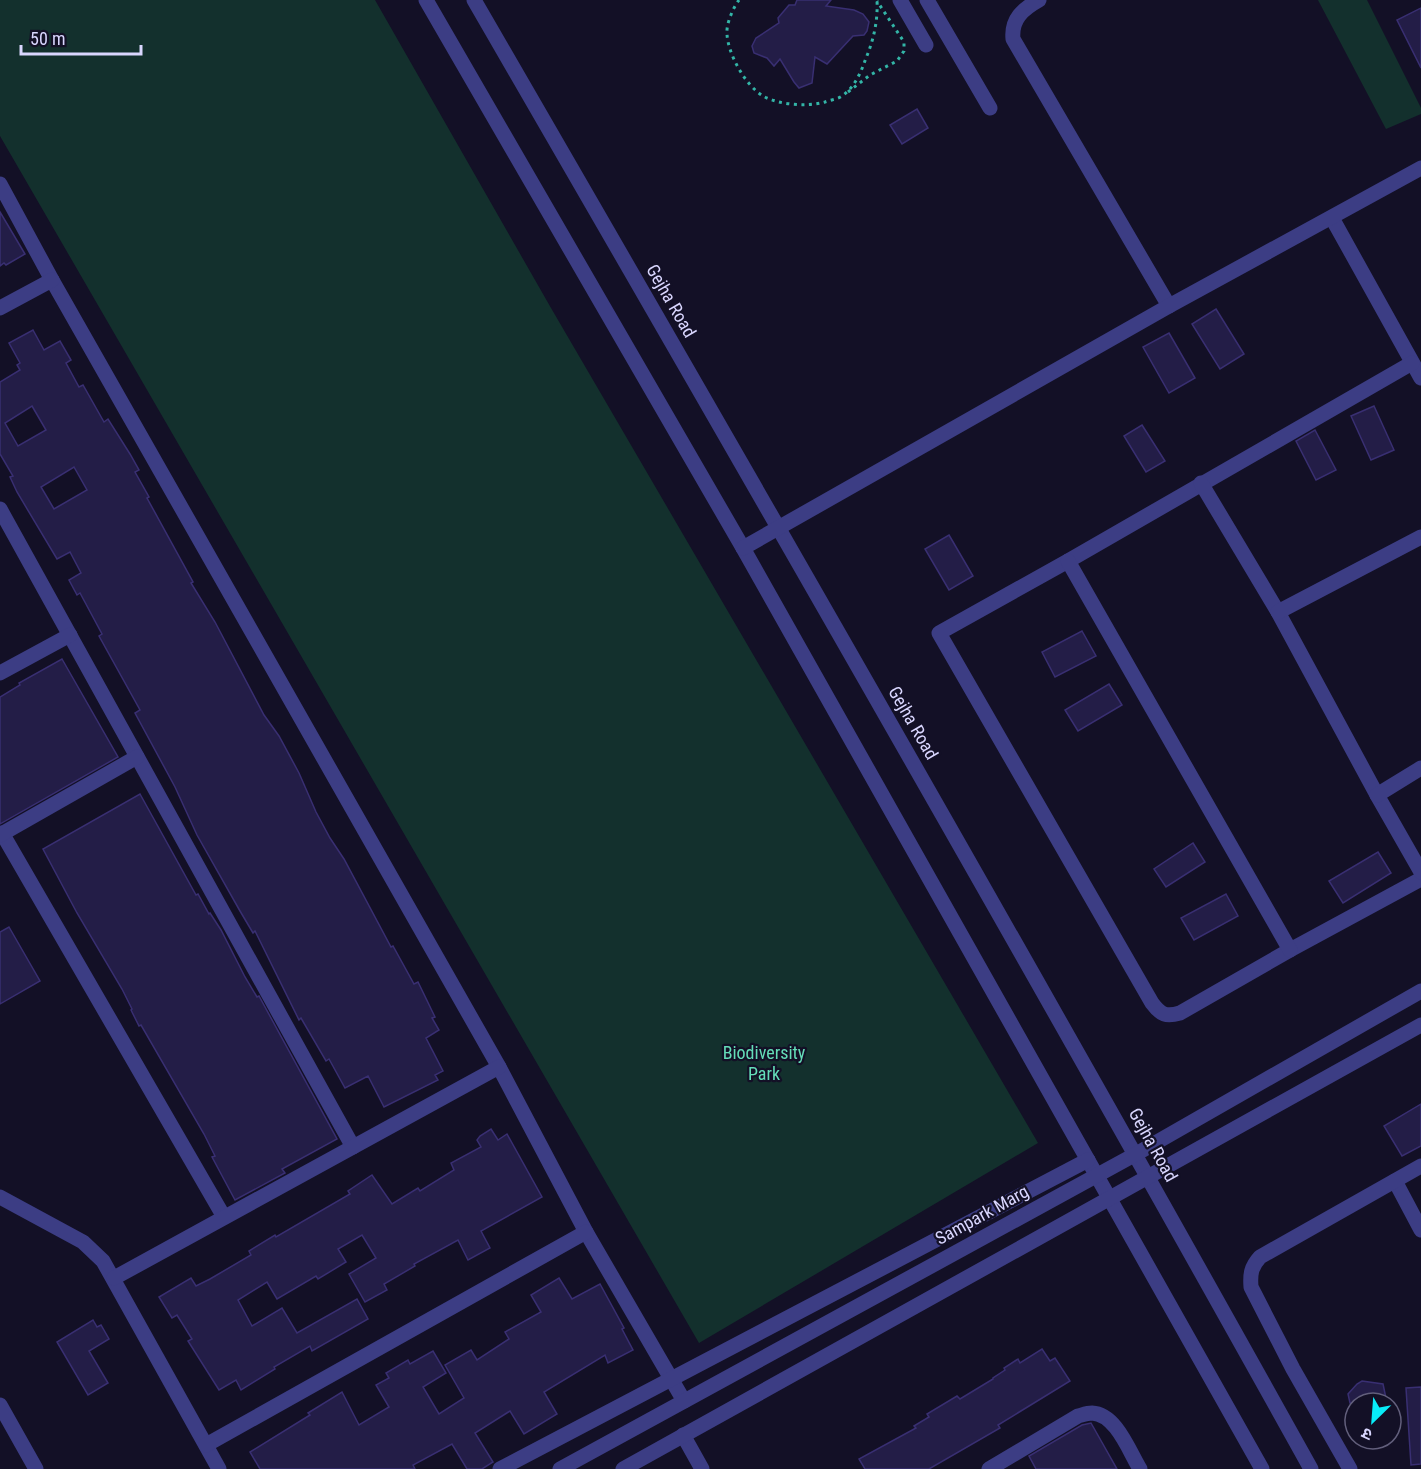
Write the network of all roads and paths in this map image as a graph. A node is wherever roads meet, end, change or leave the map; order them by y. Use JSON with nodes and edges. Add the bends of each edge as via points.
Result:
{"nodes":[{"id":1,"x":426,"y":0,"type":"edge"},
{"id":2,"x":474,"y":0,"type":"edge"},
{"id":3,"x":739,"y":0,"type":"edge"},
{"id":4,"x":877,"y":0,"type":"edge"},
{"id":5,"x":900,"y":0,"type":"edge"},
{"id":6,"x":927,"y":0,"type":"edge"},
{"id":7,"x":1040,"y":0,"type":"edge"},
{"id":8,"x":926,"y":45,"type":"dead end"},
{"id":9,"x":842,"y":97,"type":"junction"},
{"id":10,"x":990,"y":108,"type":"dead end"},
{"id":11,"x":1421,"y":168,"type":"edge"},
{"id":12,"x":0,"y":184,"type":"edge"},
{"id":13,"x":1332,"y":218,"type":"junction"},
{"id":14,"x":52,"y":280,"type":"junction"},
{"id":15,"x":1169,"y":306,"type":"junction"},
{"id":16,"x":0,"y":308,"type":"edge"},
{"id":17,"x":1412,"y":363,"type":"junction"},
{"id":18,"x":1421,"y":378,"type":"edge"},
{"id":19,"x":1201,"y":483,"type":"junction"},
{"id":20,"x":0,"y":510,"type":"edge"},
{"id":21,"x":780,"y":528,"type":"junction"},
{"id":22,"x":1421,"y":537,"type":"edge"},
{"id":23,"x":742,"y":548,"type":"junction"},
{"id":24,"x":1068,"y":561,"type":"junction"},
{"id":25,"x":1278,"y":612,"type":"junction"},
{"id":26,"x":70,"y":635,"type":"junction"},
{"id":27,"x":0,"y":673,"type":"edge"},
{"id":28,"x":137,"y":757,"type":"junction"},
{"id":29,"x":1421,"y":768,"type":"edge"},
{"id":30,"x":1377,"y":795,"type":"junction"},
{"id":31,"x":1,"y":834,"type":"edge"},
{"id":32,"x":1421,"y":872,"type":"edge"},
{"id":33,"x":1421,"y":879,"type":"edge"},
{"id":34,"x":1290,"y":950,"type":"junction"},
{"id":35,"x":1421,"y":991,"type":"edge"},
{"id":36,"x":1421,"y":1025,"type":"edge"},
{"id":37,"x":499,"y":1066,"type":"junction"},
{"id":38,"x":353,"y":1147,"type":"junction"},
{"id":39,"x":1136,"y":1154,"type":"junction"},
{"id":40,"x":1088,"y":1160,"type":"junction"},
{"id":41,"x":1421,"y":1166,"type":"edge"},
{"id":42,"x":1097,"y":1175,"type":"junction"},
{"id":43,"x":1148,"y":1176,"type":"junction"},
{"id":44,"x":1395,"y":1181,"type":"junction"},
{"id":45,"x":0,"y":1197,"type":"edge"},
{"id":46,"x":1110,"y":1197,"type":"junction"},
{"id":47,"x":224,"y":1217,"type":"junction"},
{"id":48,"x":1421,"y":1230,"type":"edge"},
{"id":49,"x":586,"y":1232,"type":"junction"},
{"id":50,"x":114,"y":1278,"type":"junction"},
{"id":51,"x":671,"y":1381,"type":"junction"},
{"id":52,"x":684,"y":1401,"type":"junction"},
{"id":53,"x":0,"y":1405,"type":"edge"},
{"id":54,"x":683,"y":1435,"type":"junction"},
{"id":55,"x":206,"y":1445,"type":"junction"},
{"id":56,"x":36,"y":1469,"type":"edge"},
{"id":57,"x":219,"y":1469,"type":"edge"},
{"id":58,"x":500,"y":1469,"type":"edge"},
{"id":59,"x":560,"y":1469,"type":"edge"},
{"id":60,"x":623,"y":1469,"type":"edge"},
{"id":61,"x":702,"y":1469,"type":"edge"},
{"id":62,"x":989,"y":1469,"type":"edge"},
{"id":63,"x":1140,"y":1469,"type":"edge"},
{"id":64,"x":1262,"y":1469,"type":"edge"},
{"id":65,"x":1311,"y":1469,"type":"edge"},
{"id":66,"x":1350,"y":1469,"type":"edge"}],
"edges":[{"from":1,"to":23,"type":"street"},
{"from":2,"to":21,"type":"street","name":"Gejha Road"},
{"from":3,"to":9,"type":"path","via":[[727,32],[732,56],[746,80],[763,96],[792,105]]},
{"from":4,"to":9,"type":"path","via":[[872,44],[859,77]]},
{"from":4,"to":9,"type":"path","via":[[904,42],[904,51],[897,61],[870,75]]},
{"from":5,"to":8,"type":"street"},
{"from":6,"to":10,"type":"street"},
{"from":7,"to":15,"type":"street","via":[[1018,15],[1012,27],[1013,39]]},
{"from":11,"to":13,"type":"street"},
{"from":12,"to":14,"type":"street"},
{"from":13,"to":15,"type":"street"},
{"from":13,"to":17,"type":"street"},
{"from":14,"to":16,"type":"street"},
{"from":14,"to":37,"type":"street"},
{"from":15,"to":21,"type":"street"},
{"from":17,"to":18,"type":"street"},
{"from":17,"to":19,"type":"street"},
{"from":19,"to":24,"type":"street"},
{"from":19,"to":25,"type":"street"},
{"from":20,"to":26,"type":"street"},
{"from":21,"to":23,"type":"street"},
{"from":21,"to":39,"type":"street","name":"Gejha Road"},
{"from":22,"to":25,"type":"street"},
{"from":23,"to":40,"type":"street"},
{"from":24,"to":34,"type":"street"},
{"from":24,"to":34,"type":"street","via":[[939,633],[1160,1013],[1180,1013]]},
{"from":25,"to":30,"type":"street"},
{"from":26,"to":27,"type":"street"},
{"from":26,"to":28,"type":"street"},
{"from":28,"to":31,"type":"street"},
{"from":28,"to":38,"type":"street"},
{"from":29,"to":30,"type":"street"},
{"from":30,"to":32,"type":"street"},
{"from":31,"to":47,"type":"street"},
{"from":33,"to":34,"type":"street"},
{"from":35,"to":39,"type":"street","name":"Sampark Marg"},
{"from":36,"to":43,"type":"street"},
{"from":37,"to":38,"type":"street"},
{"from":37,"to":49,"type":"street"},
{"from":38,"to":47,"type":"street"},
{"from":39,"to":42,"type":"street","name":"Sampark Marg"},
{"from":39,"to":43,"type":"street","name":"Gejha Road"},
{"from":40,"to":42,"type":"street"},
{"from":40,"to":51,"type":"street"},
{"from":41,"to":44,"type":"street"},
{"from":42,"to":46,"type":"street"},
{"from":42,"to":52,"type":"street","name":"Sampark Marg"},
{"from":43,"to":46,"type":"street"},
{"from":43,"to":65,"type":"street","name":"Gejha Road"},
{"from":44,"to":48,"type":"street"},
{"from":44,"to":66,"type":"street","via":[[1260,1257],[1250,1275],[1251,1287],[1293,1369]]},
{"from":45,"to":50,"type":"street","via":[[83,1242],[95,1251]]},
{"from":46,"to":54,"type":"street"},
{"from":46,"to":64,"type":"street"},
{"from":47,"to":50,"type":"street"},
{"from":49,"to":51,"type":"street"},
{"from":49,"to":55,"type":"street"},
{"from":50,"to":55,"type":"street"},
{"from":51,"to":52,"type":"street"},
{"from":51,"to":58,"type":"street"},
{"from":52,"to":59,"type":"street","name":"Sampark Marg"},
{"from":53,"to":56,"type":"street"},
{"from":54,"to":60,"type":"street"},
{"from":54,"to":61,"type":"street"},
{"from":55,"to":57,"type":"street"},
{"from":62,"to":63,"type":"street","via":[[1078,1416],[1090,1413],[1108,1420]]}]}
